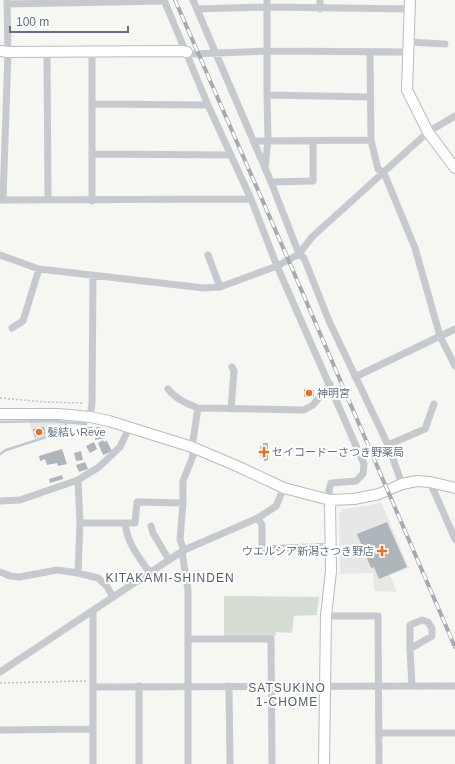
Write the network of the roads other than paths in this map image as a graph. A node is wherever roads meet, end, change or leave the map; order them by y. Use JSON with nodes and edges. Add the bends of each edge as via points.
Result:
{"nodes":[{"id":1,"x":193,"y":0,"type":"edge"},
{"id":2,"x":320,"y":0,"type":"edge"},
{"id":3,"x":97,"y":1,"type":"edge"},
{"id":4,"x":164,"y":1,"type":"edge"},
{"id":5,"x":7,"y":2,"type":"edge"},
{"id":6,"x":267,"y":4,"type":"edge"},
{"id":7,"x":410,"y":4,"type":"edge"},
{"id":8,"x":197,"y":8,"type":"junction"},
{"id":9,"x":320,"y":9,"type":"junction"},
{"id":10,"x":445,"y":44,"type":"dead end"},
{"id":11,"x":408,"y":47,"type":"junction"},
{"id":12,"x":4,"y":52,"type":"edge"},
{"id":13,"x":47,"y":52,"type":"junction"},
{"id":14,"x":92,"y":52,"type":"junction"},
{"id":15,"x":187,"y":52,"type":"junction"},
{"id":16,"x":267,"y":52,"type":"junction"},
{"id":17,"x":370,"y":52,"type":"junction"},
{"id":18,"x":215,"y":53,"type":"junction"},
{"id":19,"x":267,"y":96,"type":"junction"},
{"id":20,"x":370,"y":97,"type":"junction"},
{"id":21,"x":92,"y":104,"type":"junction"},
{"id":22,"x":208,"y":105,"type":"junction"},
{"id":23,"x":455,"y":116,"type":"edge"},
{"id":24,"x":428,"y":132,"type":"junction"},
{"id":25,"x":268,"y":140,"type":"junction"},
{"id":26,"x":371,"y":140,"type":"junction"},
{"id":27,"x":253,"y":141,"type":"junction"},
{"id":28,"x":313,"y":141,"type":"junction"},
{"id":29,"x":2,"y":143,"type":"edge"},
{"id":30,"x":92,"y":154,"type":"junction"},
{"id":31,"x":231,"y":155,"type":"junction"},
{"id":32,"x":455,"y":168,"type":"edge"},
{"id":33,"x":265,"y":169,"type":"junction"},
{"id":34,"x":384,"y":173,"type":"junction"},
{"id":35,"x":271,"y":182,"type":"junction"},
{"id":36,"x":251,"y":199,"type":"junction"},
{"id":37,"x":1,"y":200,"type":"edge"},
{"id":38,"x":48,"y":200,"type":"junction"},
{"id":39,"x":92,"y":201,"type":"junction"},
{"id":40,"x":299,"y":254,"type":"junction"},
{"id":41,"x":0,"y":255,"type":"edge"},
{"id":42,"x":208,"y":255,"type":"dead end"},
{"id":43,"x":277,"y":266,"type":"junction"},
{"id":44,"x":39,"y":268,"type":"junction"},
{"id":45,"x":93,"y":276,"type":"junction"},
{"id":46,"x":220,"y":287,"type":"junction"},
{"id":47,"x":12,"y":328,"type":"dead end"},
{"id":48,"x":455,"y":329,"type":"edge"},
{"id":49,"x":440,"y":336,"type":"junction"},
{"id":50,"x":455,"y":366,"type":"edge"},
{"id":51,"x":232,"y":367,"type":"dead end"},
{"id":52,"x":355,"y":377,"type":"junction"},
{"id":53,"x":330,"y":384,"type":"junction"},
{"id":54,"x":168,"y":389,"type":"dead end"},
{"id":55,"x":434,"y":404,"type":"dead end"},
{"id":56,"x":198,"y":408,"type":"junction"},
{"id":57,"x":232,"y":409,"type":"junction"},
{"id":58,"x":0,"y":414,"type":"edge"},
{"id":59,"x":90,"y":417,"type":"junction"},
{"id":60,"x":129,"y":428,"type":"junction"},
{"id":61,"x":388,"y":445,"type":"junction"},
{"id":62,"x":192,"y":447,"type":"junction"},
{"id":63,"x":78,"y":480,"type":"junction"},
{"id":64,"x":430,"y":482,"type":"junction"},
{"id":65,"x":402,"y":484,"type":"junction"},
{"id":66,"x":284,"y":488,"type":"junction"},
{"id":67,"x":455,"y":488,"type":"edge"},
{"id":68,"x":330,"y":500,"type":"junction"},
{"id":69,"x":0,"y":501,"type":"edge"},
{"id":70,"x":183,"y":503,"type":"junction"},
{"id":71,"x":258,"y":518,"type":"junction"},
{"id":72,"x":80,"y":522,"type":"junction"},
{"id":73,"x":125,"y":523,"type":"junction"},
{"id":74,"x":452,"y":523,"type":"edge"},
{"id":75,"x":151,"y":526,"type":"dead end"},
{"id":76,"x":455,"y":539,"type":"edge"},
{"id":77,"x":330,"y":546,"type":"junction"},
{"id":78,"x":183,"y":551,"type":"junction"},
{"id":79,"x":169,"y":560,"type":"junction"},
{"id":80,"x":0,"y":572,"type":"edge"},
{"id":81,"x":78,"y":573,"type":"junction"},
{"id":82,"x":150,"y":573,"type":"junction"},
{"id":83,"x":113,"y":597,"type":"junction"},
{"id":84,"x":92,"y":612,"type":"junction"},
{"id":85,"x":326,"y":616,"type":"junction"},
{"id":86,"x":188,"y":639,"type":"junction"},
{"id":87,"x":410,"y":649,"type":"dead end"},
{"id":88,"x":0,"y":672,"type":"edge"},
{"id":89,"x":139,"y":686,"type":"junction"},
{"id":90,"x":189,"y":686,"type":"junction"},
{"id":91,"x":229,"y":686,"type":"junction"},
{"id":92,"x":271,"y":686,"type":"junction"},
{"id":93,"x":325,"y":686,"type":"junction"},
{"id":94,"x":379,"y":686,"type":"junction"},
{"id":95,"x":412,"y":686,"type":"junction"},
{"id":96,"x":455,"y":686,"type":"edge"},
{"id":97,"x":93,"y":687,"type":"junction"},
{"id":98,"x":93,"y":729,"type":"junction"},
{"id":99,"x":0,"y":730,"type":"edge"},
{"id":100,"x":379,"y":733,"type":"junction"},
{"id":101,"x":455,"y":733,"type":"edge"},
{"id":102,"x":93,"y":764,"type":"edge"},
{"id":103,"x":139,"y":764,"type":"edge"},
{"id":104,"x":188,"y":764,"type":"edge"},
{"id":105,"x":230,"y":764,"type":"edge"},
{"id":106,"x":272,"y":764,"type":"edge"},
{"id":107,"x":324,"y":764,"type":"edge"},
{"id":108,"x":379,"y":764,"type":"edge"}],
"edges":[{"from":1,"to":8,"type":"street"},
{"from":2,"to":9,"type":"street"},
{"from":3,"to":4,"type":"street"},
{"from":3,"to":5,"type":"street"},
{"from":4,"to":15,"type":"street"},
{"from":5,"to":12,"type":"street"},
{"from":6,"to":8,"type":"street"},
{"from":6,"to":9,"type":"street"},
{"from":6,"to":16,"type":"street"},
{"from":7,"to":9,"type":"street"},
{"from":7,"to":11,"type":"street"},
{"from":8,"to":18,"type":"street"},
{"from":10,"to":11,"type":"street"},
{"from":11,"to":17,"type":"street"},
{"from":11,"to":24,"type":"street","via":[[407,90]]},
{"from":12,"to":13,"type":"street"},
{"from":12,"to":29,"type":"street"},
{"from":13,"to":14,"type":"street"},
{"from":13,"to":38,"type":"street"},
{"from":14,"to":15,"type":"street"},
{"from":14,"to":21,"type":"street"},
{"from":15,"to":18,"type":"street"},
{"from":15,"to":22,"type":"street"},
{"from":16,"to":17,"type":"street"},
{"from":16,"to":18,"type":"street"},
{"from":16,"to":19,"type":"street"},
{"from":17,"to":20,"type":"street"},
{"from":18,"to":27,"type":"street"},
{"from":19,"to":20,"type":"street"},
{"from":19,"to":25,"type":"street"},
{"from":20,"to":26,"type":"street"},
{"from":21,"to":22,"type":"street"},
{"from":21,"to":30,"type":"street"},
{"from":22,"to":31,"type":"street"},
{"from":23,"to":24,"type":"street"},
{"from":24,"to":32,"type":"street"},
{"from":24,"to":34,"type":"street"},
{"from":25,"to":27,"type":"street"},
{"from":25,"to":28,"type":"street"},
{"from":25,"to":33,"type":"street"},
{"from":26,"to":28,"type":"street"},
{"from":26,"to":34,"type":"street","via":[[378,169]]},
{"from":27,"to":33,"type":"street"},
{"from":28,"to":35,"type":"street","via":[[314,181]]},
{"from":29,"to":37,"type":"street"},
{"from":30,"to":31,"type":"street"},
{"from":30,"to":39,"type":"street"},
{"from":31,"to":36,"type":"street"},
{"from":33,"to":35,"type":"street"},
{"from":34,"to":40,"type":"street","via":[[312,236]]},
{"from":34,"to":49,"type":"street","via":[[415,248]]},
{"from":35,"to":40,"type":"street"},
{"from":36,"to":39,"type":"street"},
{"from":36,"to":43,"type":"street"},
{"from":37,"to":38,"type":"street"},
{"from":38,"to":39,"type":"street"},
{"from":40,"to":43,"type":"street"},
{"from":40,"to":52,"type":"street","via":[[304,258]]},
{"from":41,"to":44,"type":"street"},
{"from":42,"to":46,"type":"street"},
{"from":43,"to":46,"type":"street"},
{"from":43,"to":53,"type":"street"},
{"from":44,"to":45,"type":"street"},
{"from":44,"to":47,"type":"street","via":[[23,321]]},
{"from":45,"to":46,"type":"street","via":[[204,288]]},
{"from":45,"to":59,"type":"street"},
{"from":48,"to":49,"type":"street"},
{"from":49,"to":50,"type":"street"},
{"from":49,"to":52,"type":"street"},
{"from":51,"to":57,"type":"street"},
{"from":52,"to":61,"type":"street"},
{"from":53,"to":57,"type":"street","via":[[313,405],[304,410]]},
{"from":53,"to":68,"type":"street","via":[[364,464],[363,474],[356,480],[331,483]]},
{"from":54,"to":56,"type":"street","via":[[181,401]]},
{"from":55,"to":61,"type":"street","via":[[425,429]]},
{"from":56,"to":57,"type":"street"},
{"from":56,"to":62,"type":"street"},
{"from":58,"to":59,"type":"street"},
{"from":59,"to":60,"type":"street"},
{"from":60,"to":62,"type":"street"},
{"from":60,"to":63,"type":"street","via":[[120,447],[99,467]]},
{"from":61,"to":65,"type":"street"},
{"from":62,"to":66,"type":"street"},
{"from":62,"to":70,"type":"street","via":[[193,456],[183,481]]},
{"from":63,"to":69,"type":"street","via":[[20,500]]},
{"from":63,"to":72,"type":"street"},
{"from":64,"to":65,"type":"street"},
{"from":64,"to":67,"type":"street"},
{"from":64,"to":74,"type":"street"},
{"from":65,"to":68,"type":"street","via":[[379,494]]},
{"from":66,"to":68,"type":"street"},
{"from":66,"to":71,"type":"street","via":[[276,506]]},
{"from":68,"to":77,"type":"street"},
{"from":70,"to":73,"type":"street","via":[[137,502],[135,523]]},
{"from":70,"to":78,"type":"street","via":[[180,540]]},
{"from":71,"to":77,"type":"street","via":[[262,525],[264,549]]},
{"from":71,"to":78,"type":"street"},
{"from":72,"to":73,"type":"street"},
{"from":72,"to":81,"type":"street"},
{"from":73,"to":82,"type":"street","via":[[132,547]]},
{"from":74,"to":76,"type":"street"},
{"from":75,"to":79,"type":"street"},
{"from":77,"to":85,"type":"street","via":[[331,571]]},
{"from":78,"to":79,"type":"street"},
{"from":78,"to":86,"type":"street","via":[[188,590]]},
{"from":79,"to":82,"type":"street"},
{"from":80,"to":81,"type":"street","via":[[19,577],[57,570]]},
{"from":81,"to":83,"type":"street","via":[[98,578]]},
{"from":82,"to":83,"type":"street"},
{"from":83,"to":84,"type":"street"},
{"from":84,"to":88,"type":"street"},
{"from":84,"to":97,"type":"street"},
{"from":85,"to":93,"type":"street"},
{"from":85,"to":94,"type":"street","via":[[378,616]]},
{"from":86,"to":90,"type":"street"},
{"from":86,"to":92,"type":"street","via":[[271,639]]},
{"from":87,"to":95,"type":"street"},
{"from":89,"to":90,"type":"street"},
{"from":89,"to":97,"type":"street"},
{"from":89,"to":103,"type":"street"},
{"from":90,"to":91,"type":"street"},
{"from":90,"to":104,"type":"street"},
{"from":91,"to":92,"type":"street"},
{"from":91,"to":105,"type":"street"},
{"from":92,"to":93,"type":"street"},
{"from":92,"to":106,"type":"street"},
{"from":93,"to":94,"type":"street"},
{"from":93,"to":107,"type":"street"},
{"from":94,"to":95,"type":"street"},
{"from":94,"to":100,"type":"street"},
{"from":95,"to":96,"type":"street"},
{"from":97,"to":98,"type":"street"},
{"from":98,"to":99,"type":"street"},
{"from":98,"to":102,"type":"street"},
{"from":100,"to":101,"type":"street"},
{"from":100,"to":108,"type":"street"}]}
